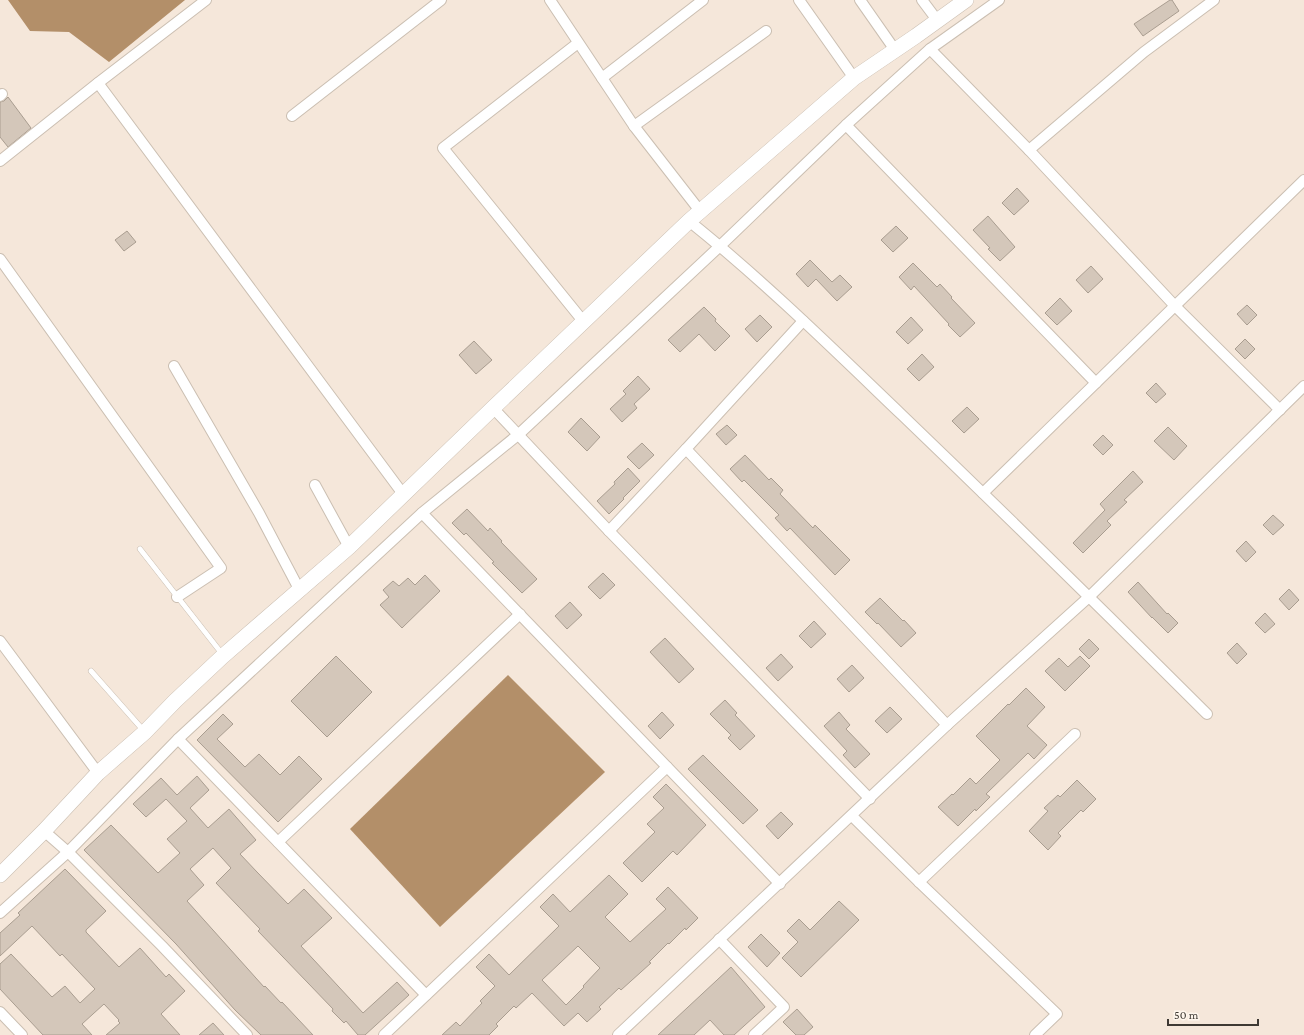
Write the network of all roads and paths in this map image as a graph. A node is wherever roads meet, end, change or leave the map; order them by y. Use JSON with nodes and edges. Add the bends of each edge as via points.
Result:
{"nodes":[{"id":1,"x":206,"y":0,"type":"edge"},
{"id":2,"x":441,"y":0,"type":"edge"},
{"id":3,"x":550,"y":0,"type":"edge"},
{"id":4,"x":703,"y":0,"type":"edge"},
{"id":5,"x":799,"y":0,"type":"edge"},
{"id":6,"x":860,"y":0,"type":"edge"},
{"id":7,"x":922,"y":0,"type":"edge"},
{"id":8,"x":966,"y":0,"type":"edge"},
{"id":9,"x":999,"y":0,"type":"edge"},
{"id":10,"x":1214,"y":0,"type":"edge"},
{"id":11,"x":937,"y":20,"type":"junction"},
{"id":12,"x":766,"y":31,"type":"dead end"},
{"id":13,"x":578,"y":43,"type":"junction"},
{"id":14,"x":930,"y":49,"type":"junction"},
{"id":15,"x":895,"y":50,"type":"junction"},
{"id":16,"x":602,"y":78,"type":"junction"},
{"id":17,"x":854,"y":78,"type":"junction"},
{"id":18,"x":98,"y":83,"type":"junction"},
{"id":19,"x":292,"y":116,"type":"dead end"},
{"id":20,"x":846,"y":125,"type":"junction"},
{"id":21,"x":634,"y":126,"type":"junction"},
{"id":22,"x":1029,"y":150,"type":"junction"},
{"id":23,"x":0,"y":161,"type":"edge"},
{"id":24,"x":1304,"y":180,"type":"edge"},
{"id":25,"x":695,"y":216,"type":"junction"},
{"id":26,"x":720,"y":246,"type":"junction"},
{"id":27,"x":0,"y":258,"type":"edge"},
{"id":28,"x":1175,"y":306,"type":"junction"},
{"id":29,"x":584,"y":321,"type":"junction"},
{"id":30,"x":803,"y":321,"type":"junction"},
{"id":31,"x":174,"y":366,"type":"dead end"},
{"id":32,"x":1096,"y":383,"type":"junction"},
{"id":33,"x":1304,"y":386,"type":"edge"},
{"id":34,"x":493,"y":408,"type":"junction"},
{"id":35,"x":1280,"y":410,"type":"junction"},
{"id":36,"x":518,"y":434,"type":"junction"},
{"id":37,"x":686,"y":449,"type":"junction"},
{"id":38,"x":315,"y":485,"type":"dead end"},
{"id":39,"x":983,"y":493,"type":"junction"},
{"id":40,"x":403,"y":494,"type":"junction"},
{"id":41,"x":422,"y":513,"type":"junction"},
{"id":42,"x":609,"y":531,"type":"junction"},
{"id":43,"x":348,"y":547,"type":"junction"},
{"id":44,"x":140,"y":549,"type":"dead end"},
{"id":45,"x":299,"y":589,"type":"junction"},
{"id":46,"x":1090,"y":596,"type":"junction"},
{"id":47,"x":177,"y":597,"type":"junction"},
{"id":48,"x":520,"y":614,"type":"junction"},
{"id":49,"x":0,"y":642,"type":"edge"},
{"id":50,"x":224,"y":656,"type":"junction"},
{"id":51,"x":91,"y":671,"type":"dead end"},
{"id":52,"x":1207,"y":714,"type":"dead end"},
{"id":53,"x":947,"y":725,"type":"junction"},
{"id":54,"x":145,"y":732,"type":"junction"},
{"id":55,"x":1075,"y":734,"type":"dead end"},
{"id":56,"x":178,"y":739,"type":"junction"},
{"id":57,"x":667,"y":767,"type":"junction"},
{"id":58,"x":98,"y":773,"type":"junction"},
{"id":59,"x":870,"y":799,"type":"junction"},
{"id":60,"x":852,"y":816,"type":"junction"},
{"id":61,"x":44,"y":831,"type":"junction"},
{"id":62,"x":278,"y":842,"type":"junction"},
{"id":63,"x":68,"y":852,"type":"junction"},
{"id":64,"x":0,"y":875,"type":"edge"},
{"id":65,"x":919,"y":882,"type":"junction"},
{"id":66,"x":780,"y":884,"type":"junction"},
{"id":67,"x":0,"y":913,"type":"edge"},
{"id":68,"x":720,"y":939,"type":"junction"},
{"id":69,"x":426,"y":995,"type":"junction"},
{"id":70,"x":0,"y":1012,"type":"edge"},
{"id":71,"x":22,"y":1035,"type":"edge"},
{"id":72,"x":247,"y":1035,"type":"edge"},
{"id":73,"x":384,"y":1035,"type":"edge"},
{"id":74,"x":618,"y":1035,"type":"edge"},
{"id":75,"x":754,"y":1035,"type":"edge"},
{"id":76,"x":1035,"y":1035,"type":"edge"}],
"edges":[{"from":1,"to":18,"type":"street"},
{"from":2,"to":19,"type":"street"},
{"from":3,"to":13,"type":"street"},
{"from":4,"to":16,"type":"street"},
{"from":5,"to":17,"type":"street"},
{"from":6,"to":15,"type":"street"},
{"from":7,"to":11,"type":"street"},
{"from":8,"to":11,"type":"street"},
{"from":9,"to":14,"type":"street"},
{"from":10,"to":22,"type":"street","via":[[1144,52]]},
{"from":11,"to":15,"type":"street"},
{"from":12,"to":21,"type":"street"},
{"from":13,"to":16,"type":"street"},
{"from":13,"to":29,"type":"street","via":[[443,148]]},
{"from":14,"to":20,"type":"street"},
{"from":14,"to":22,"type":"street"},
{"from":15,"to":17,"type":"street"},
{"from":16,"to":21,"type":"street"},
{"from":17,"to":25,"type":"street"},
{"from":18,"to":23,"type":"street"},
{"from":18,"to":40,"type":"street"},
{"from":20,"to":26,"type":"street"},
{"from":20,"to":32,"type":"street"},
{"from":21,"to":25,"type":"street"},
{"from":22,"to":28,"type":"street"},
{"from":24,"to":28,"type":"street"},
{"from":25,"to":26,"type":"street"},
{"from":25,"to":29,"type":"street"},
{"from":26,"to":30,"type":"street"},
{"from":26,"to":36,"type":"street"},
{"from":27,"to":47,"type":"street","via":[[221,568]]},
{"from":28,"to":32,"type":"street"},
{"from":28,"to":35,"type":"street"},
{"from":29,"to":34,"type":"street"},
{"from":30,"to":37,"type":"street"},
{"from":30,"to":39,"type":"street"},
{"from":31,"to":45,"type":"street","via":[[259,513]]},
{"from":32,"to":39,"type":"street"},
{"from":33,"to":35,"type":"street"},
{"from":34,"to":36,"type":"street"},
{"from":34,"to":40,"type":"street"},
{"from":35,"to":46,"type":"street"},
{"from":36,"to":41,"type":"street"},
{"from":36,"to":42,"type":"street"},
{"from":37,"to":42,"type":"street"},
{"from":37,"to":53,"type":"street"},
{"from":38,"to":43,"type":"street"},
{"from":39,"to":46,"type":"street"},
{"from":40,"to":43,"type":"street"},
{"from":41,"to":48,"type":"street"},
{"from":41,"to":56,"type":"street"},
{"from":42,"to":59,"type":"street"},
{"from":43,"to":45,"type":"street"},
{"from":44,"to":47,"type":"lane"},
{"from":45,"to":50,"type":"street"},
{"from":46,"to":52,"type":"street"},
{"from":46,"to":53,"type":"street"},
{"from":47,"to":50,"type":"lane"},
{"from":48,"to":57,"type":"street"},
{"from":48,"to":62,"type":"street"},
{"from":49,"to":58,"type":"street"},
{"from":50,"to":54,"type":"street"},
{"from":51,"to":54,"type":"lane"},
{"from":53,"to":59,"type":"street"},
{"from":54,"to":58,"type":"street"},
{"from":55,"to":65,"type":"street"},
{"from":56,"to":62,"type":"street"},
{"from":56,"to":63,"type":"street"},
{"from":57,"to":66,"type":"street"},
{"from":57,"to":69,"type":"street"},
{"from":58,"to":61,"type":"street"},
{"from":59,"to":60,"type":"street"},
{"from":60,"to":65,"type":"street"},
{"from":60,"to":66,"type":"street"},
{"from":61,"to":63,"type":"street"},
{"from":61,"to":64,"type":"street"},
{"from":62,"to":69,"type":"street"},
{"from":63,"to":67,"type":"street"},
{"from":63,"to":72,"type":"street"},
{"from":65,"to":76,"type":"street","via":[[1057,1014]]},
{"from":66,"to":68,"type":"street"},
{"from":68,"to":74,"type":"street"},
{"from":68,"to":75,"type":"street","via":[[784,1007]]},
{"from":69,"to":73,"type":"street"},
{"from":70,"to":71,"type":"street"}]}
